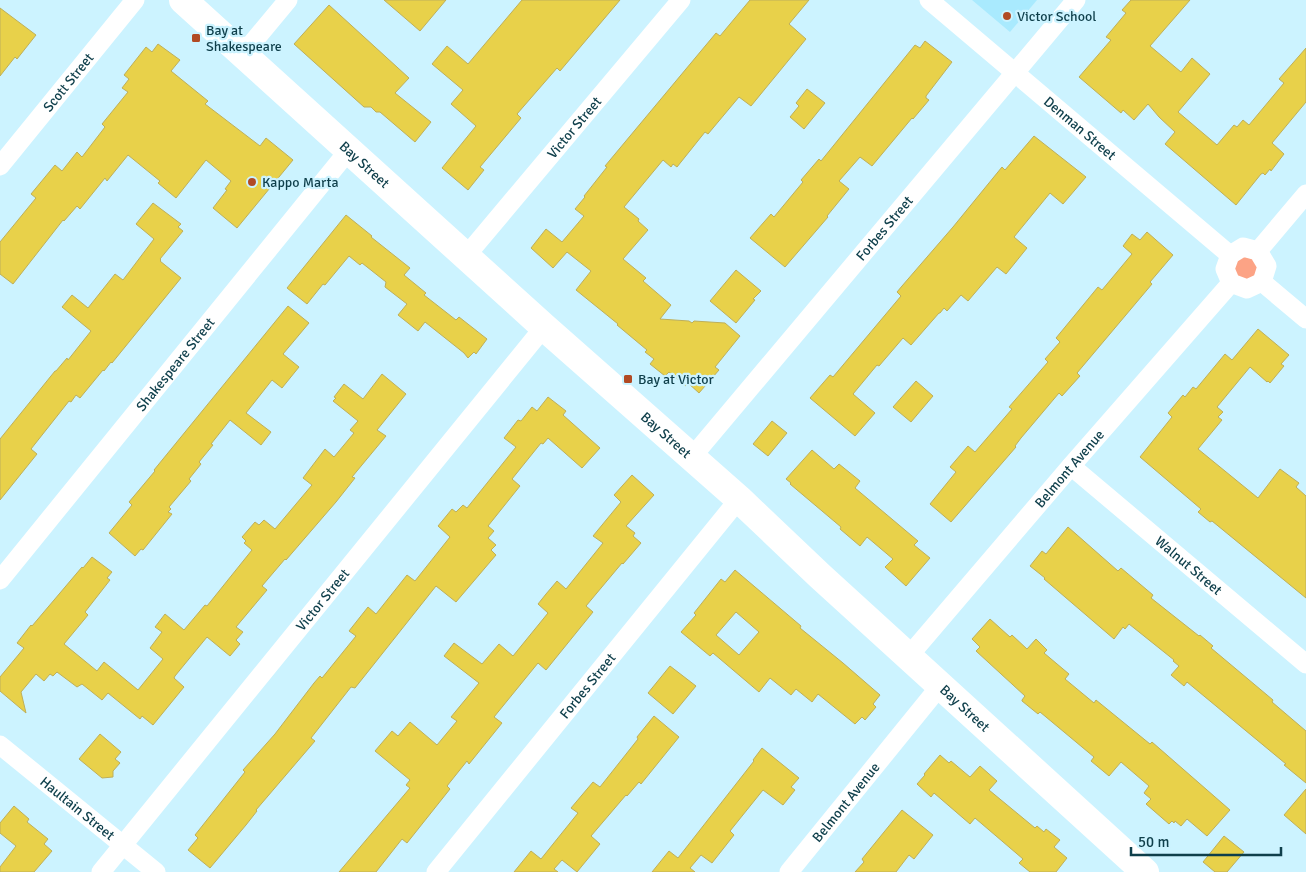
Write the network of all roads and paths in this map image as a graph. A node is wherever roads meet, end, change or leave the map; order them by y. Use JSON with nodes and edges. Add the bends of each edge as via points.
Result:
{"nodes":[{"id":1,"x":135,"y":0,"type":"edge"},
{"id":2,"x":183,"y":0,"type":"edge"},
{"id":3,"x":288,"y":0,"type":"edge"},
{"id":4,"x":681,"y":0,"type":"edge"},
{"id":5,"x":929,"y":0,"type":"edge"},
{"id":6,"x":1076,"y":0,"type":"edge"},
{"id":7,"x":243,"y":54,"type":"junction"},
{"id":8,"x":1015,"y":73,"type":"junction"},
{"id":9,"x":349,"y":150,"type":"junction"},
{"id":10,"x":0,"y":166,"type":"edge"},
{"id":11,"x":1306,"y":194,"type":"edge"},
{"id":12,"x":1258,"y":251,"type":"junction"},
{"id":13,"x":1230,"y":255,"type":"junction"},
{"id":14,"x":466,"y":256,"type":"junction"},
{"id":15,"x":1262,"y":282,"type":"junction"},
{"id":16,"x":1232,"y":283,"type":"junction"},
{"id":17,"x":1306,"y":319,"type":"edge"},
{"id":18,"x":544,"y":327,"type":"junction"},
{"id":19,"x":692,"y":457,"type":"junction"},
{"id":20,"x":1071,"y":466,"type":"junction"},
{"id":21,"x":739,"y":499,"type":"junction"},
{"id":22,"x":0,"y":580,"type":"edge"},
{"id":23,"x":908,"y":657,"type":"junction"},
{"id":24,"x":1306,"y":664,"type":"edge"},
{"id":25,"x":940,"y":686,"type":"junction"},
{"id":26,"x":0,"y":745,"type":"edge"},
{"id":27,"x":123,"y":845,"type":"junction"},
{"id":28,"x":1134,"y":868,"type":"edge"},
{"id":29,"x":101,"y":872,"type":"edge"},
{"id":30,"x":156,"y":872,"type":"edge"},
{"id":31,"x":436,"y":872,"type":"edge"},
{"id":32,"x":789,"y":872,"type":"edge"}],
"edges":[{"from":1,"to":10,"type":"street","name":"Scott Street"},
{"from":2,"to":7,"type":"main road","name":"Bay Street"},
{"from":3,"to":7,"type":"street"},
{"from":4,"to":14,"type":"street","name":"Victor Street"},
{"from":5,"to":8,"type":"street","name":"Denman Street"},
{"from":6,"to":8,"type":"street","name":"Forbes Street"},
{"from":7,"to":9,"type":"main road","name":"Bay Street"},
{"from":8,"to":13,"type":"street","name":"Denman Street"},
{"from":8,"to":19,"type":"street","name":"Forbes Street"},
{"from":9,"to":14,"type":"main road","name":"Bay Street"},
{"from":9,"to":22,"type":"street","name":"Shakespeare Street"},
{"from":11,"to":12,"type":"street"},
{"from":12,"to":13,"type":"street","via":[[1243,247]]},
{"from":12,"to":15,"type":"street","via":[[1266,266]]},
{"from":13,"to":16,"type":"street","via":[[1225,269]]},
{"from":14,"to":18,"type":"main road","name":"Bay Street"},
{"from":15,"to":16,"type":"street","via":[[1247,289]]},
{"from":15,"to":17,"type":"street"},
{"from":16,"to":20,"type":"street","name":"Belmont Avenue"},
{"from":18,"to":19,"type":"main road","name":"Bay Street"},
{"from":18,"to":27,"type":"street","name":"Victor Street"},
{"from":19,"to":21,"type":"main road","name":"Bay Street"},
{"from":20,"to":23,"type":"street","name":"Belmont Avenue"},
{"from":20,"to":24,"type":"street","name":"Walnut Street"},
{"from":21,"to":23,"type":"main road","name":"Bay Street"},
{"from":21,"to":31,"type":"street","name":"Forbes Street"},
{"from":23,"to":25,"type":"main road","name":"Bay Street"},
{"from":25,"to":28,"type":"main road","name":"Bay Street"},
{"from":25,"to":32,"type":"street","name":"Belmont Avenue"},
{"from":26,"to":27,"type":"street","name":"Haultain Street"},
{"from":27,"to":29,"type":"street","name":"Victor Street"},
{"from":27,"to":30,"type":"street","name":"Haultain Street"}]}
